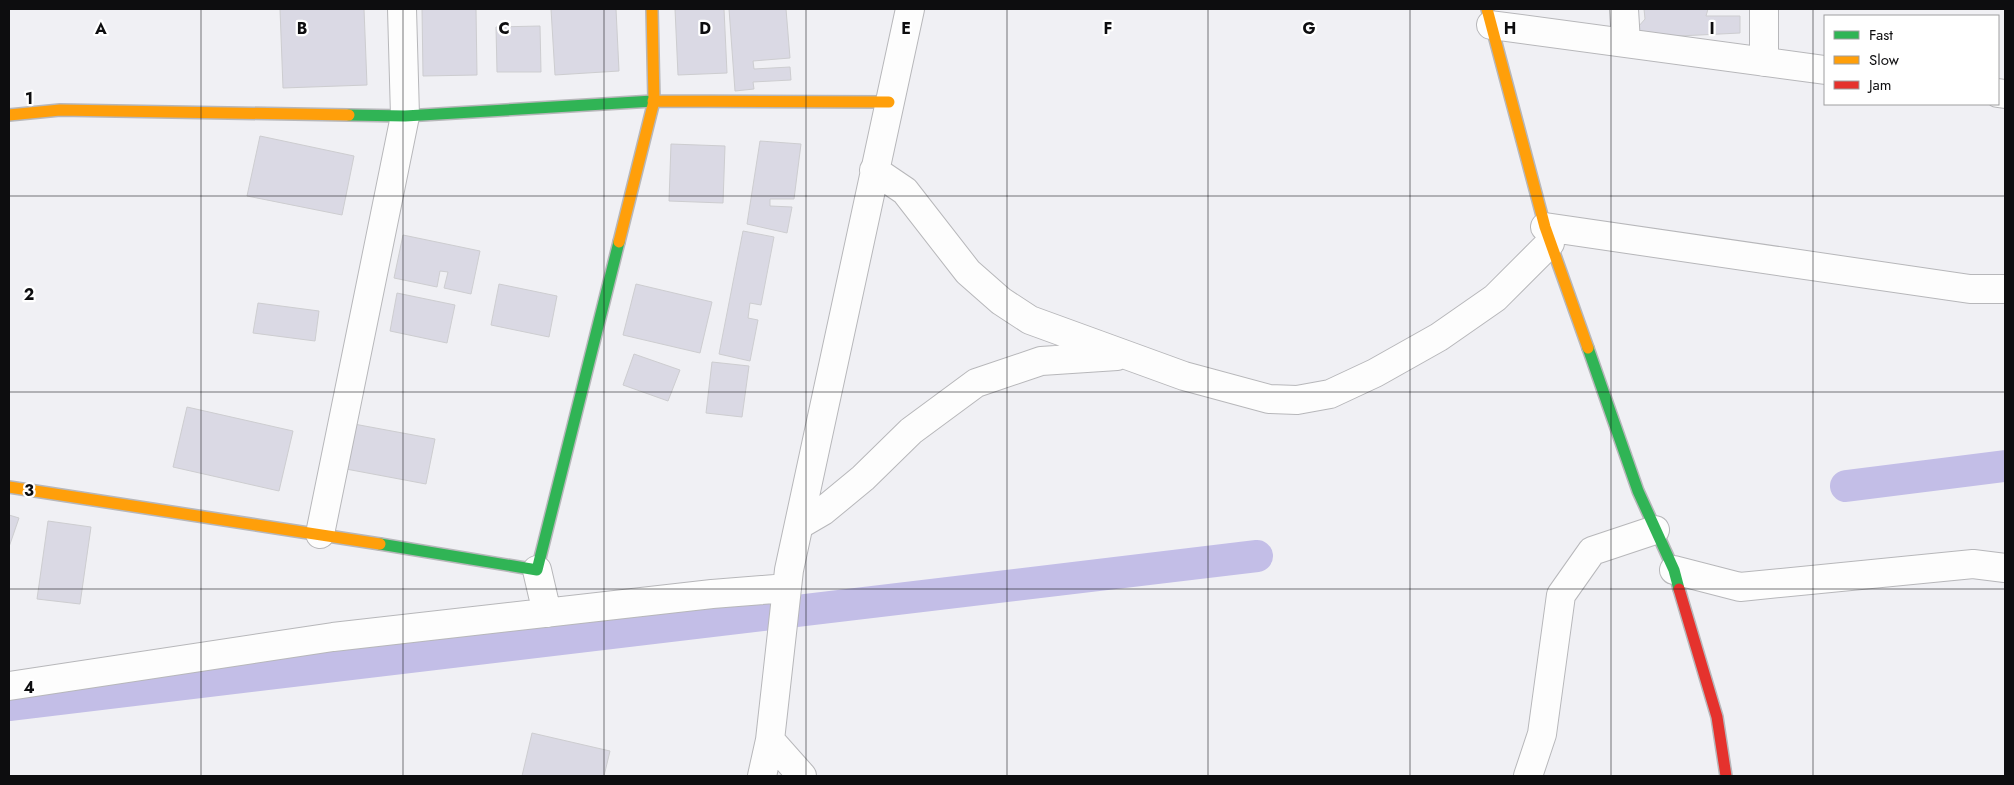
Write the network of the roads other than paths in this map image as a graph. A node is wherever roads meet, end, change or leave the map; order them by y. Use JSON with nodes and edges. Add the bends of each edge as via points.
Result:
{"nodes":[{"id":1,"x":402,"y":9,"type":"edge"},
{"id":2,"x":652,"y":9,"type":"edge"},
{"id":3,"x":910,"y":9,"type":"edge"},
{"id":4,"x":1624,"y":9,"type":"edge"},
{"id":5,"x":1764,"y":9,"type":"edge"},
{"id":6,"x":1489,"y":17,"type":"edge"},
{"id":7,"x":1626,"y":43,"type":"junction"},
{"id":8,"x":1764,"y":62,"type":"junction"},
{"id":9,"x":1824,"y":70,"type":"edge"},
{"id":10,"x":654,"y":101,"type":"junction"},
{"id":11,"x":889,"y":102,"type":"junction"},
{"id":12,"x":9,"y":114,"type":"edge"},
{"id":13,"x":405,"y":116,"type":"junction"},
{"id":14,"x":874,"y":170,"type":"junction"},
{"id":15,"x":1547,"y":235,"type":"junction"},
{"id":16,"x":2005,"y":289,"type":"edge"},
{"id":17,"x":1126,"y":355,"type":"junction"},
{"id":18,"x":9,"y":487,"type":"edge"},
{"id":19,"x":799,"y":525,"type":"junction"},
{"id":20,"x":1655,"y":530,"type":"junction"},
{"id":21,"x":320,"y":534,"type":"junction"},
{"id":22,"x":2005,"y":568,"type":"edge"},
{"id":23,"x":537,"y":570,"type":"junction"},
{"id":24,"x":1674,"y":570,"type":"junction"},
{"id":25,"x":786,"y":588,"type":"junction"},
{"id":26,"x":547,"y":613,"type":"junction"},
{"id":27,"x":9,"y":686,"type":"edge"},
{"id":28,"x":770,"y":740,"type":"junction"},
{"id":29,"x":762,"y":776,"type":"edge"},
{"id":30,"x":802,"y":776,"type":"edge"},
{"id":31,"x":1528,"y":776,"type":"edge"},
{"id":32,"x":1726,"y":776,"type":"edge"}],
"edges":[{"from":1,"to":13,"type":"street"},
{"from":2,"to":10,"type":"street"},
{"from":3,"to":11,"type":"street"},
{"from":4,"to":7,"type":"street"},
{"from":5,"to":8,"type":"street"},
{"from":6,"to":7,"type":"street"},
{"from":6,"to":15,"type":"street"},
{"from":7,"to":8,"type":"street"},
{"from":8,"to":9,"type":"street"},
{"from":10,"to":11,"type":"street"},
{"from":10,"to":13,"type":"street"},
{"from":10,"to":23,"type":"street"},
{"from":11,"to":14,"type":"street"},
{"from":12,"to":13,"type":"street","via":[[60,110]]},
{"from":13,"to":21,"type":"street"},
{"from":14,"to":17,"type":"street","via":[[904,191],[968,272],[1001,301],[1030,320]]},
{"from":14,"to":19,"type":"street"},
{"from":15,"to":16,"type":"street","via":[[1970,289]]},
{"from":15,"to":17,"type":"street","via":[[1495,298],[1439,337],[1330,394],[1297,400],[1269,399],[1184,376]]},
{"from":15,"to":20,"type":"street","via":[[1638,491]]},
{"from":17,"to":19,"type":"street","via":[[1041,361],[976,383],[911,431],[823,511]]},
{"from":18,"to":21,"type":"street"},
{"from":19,"to":25,"type":"street"},
{"from":20,"to":24,"type":"street"},
{"from":20,"to":31,"type":"street","via":[[1592,551],[1561,595],[1542,734]]},
{"from":21,"to":23,"type":"street"},
{"from":22,"to":24,"type":"street","via":[[1974,564],[1740,587]]},
{"from":23,"to":26,"type":"street"},
{"from":24,"to":32,"type":"street","via":[[1718,717]]},
{"from":25,"to":26,"type":"street"},
{"from":25,"to":28,"type":"street"},
{"from":26,"to":27,"type":"street","via":[[333,637]]},
{"from":28,"to":29,"type":"street"},
{"from":28,"to":30,"type":"street"}]}
